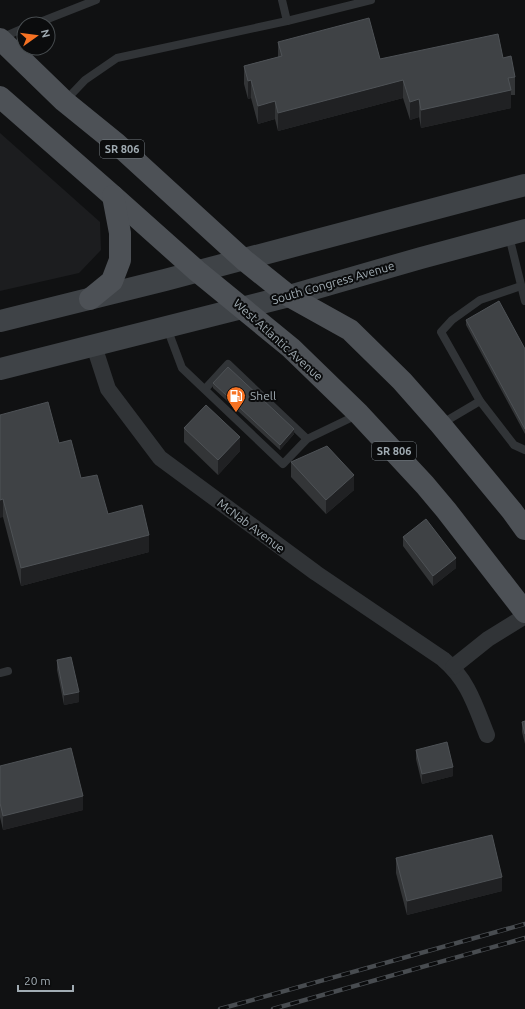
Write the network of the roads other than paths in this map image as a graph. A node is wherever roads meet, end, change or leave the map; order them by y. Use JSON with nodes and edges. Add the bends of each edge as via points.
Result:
{"nodes":[{"id":1,"x":96,"y":0,"type":"edge"},
{"id":2,"x":282,"y":0,"type":"edge"},
{"id":3,"x":371,"y":0,"type":"edge"},
{"id":4,"x":55,"y":16,"type":"edge"},
{"id":5,"x":287,"y":22,"type":"junction"},
{"id":6,"x":16,"y":31,"type":"edge"},
{"id":7,"x":0,"y":38,"type":"edge"},
{"id":8,"x":0,"y":97,"type":"edge"},
{"id":9,"x":64,"y":101,"type":"junction"},
{"id":10,"x":525,"y":185,"type":"edge"},
{"id":11,"x":113,"y":196,"type":"junction"},
{"id":12,"x":517,"y":233,"type":"edge"},
{"id":13,"x":244,"y":260,"type":"junction"},
{"id":14,"x":197,"y":272,"type":"junction"},
{"id":15,"x":521,"y":286,"type":"junction"},
{"id":16,"x":289,"y":296,"type":"junction"},
{"id":17,"x":90,"y":299,"type":"junction"},
{"id":18,"x":525,"y":301,"type":"edge"},
{"id":19,"x":243,"y":308,"type":"junction"},
{"id":20,"x":0,"y":321,"type":"edge"},
{"id":21,"x":166,"y":328,"type":"junction"},
{"id":22,"x":94,"y":346,"type":"junction"},
{"id":23,"x":0,"y":369,"type":"edge"},
{"id":24,"x":205,"y":389,"type":"junction"},
{"id":25,"x":480,"y":401,"type":"junction"},
{"id":26,"x":359,"y":414,"type":"junction"},
{"id":27,"x":440,"y":424,"type":"junction"},
{"id":28,"x":307,"y":439,"type":"junction"},
{"id":29,"x":525,"y":450,"type":"edge"},
{"id":30,"x":525,"y":529,"type":"edge"},
{"id":31,"x":525,"y":612,"type":"edge"},
{"id":32,"x":525,"y":616,"type":"edge"},
{"id":33,"x":453,"y":667,"type":"junction"},
{"id":34,"x":487,"y":735,"type":"dead end"}],
"edges":[{"from":1,"to":4,"type":"lane"},
{"from":2,"to":5,"type":"lane"},
{"from":3,"to":5,"type":"lane"},
{"from":5,"to":9,"type":"lane","via":[[117,58],[85,80]]},
{"from":6,"to":7,"type":"lane"},
{"from":7,"to":9,"type":"main road","number":"SR 806"},
{"from":8,"to":11,"type":"main road","name":"West Atlantic Avenue","number":"SR 806"},
{"from":9,"to":13,"type":"main road","number":"SR 806","via":[[117,144]]},
{"from":10,"to":13,"type":"main road"},
{"from":11,"to":14,"type":"main road","name":"West Atlantic Avenue","number":"SR 806"},
{"from":11,"to":17,"type":"main road","via":[[120,233],[120,260],[112,281]]},
{"from":12,"to":15,"type":"lane"},
{"from":12,"to":16,"type":"main road","name":"South Congress Avenue"},
{"from":13,"to":14,"type":"main road"},
{"from":13,"to":16,"type":"main road","number":"SR 806"},
{"from":14,"to":17,"type":"main road"},
{"from":14,"to":19,"type":"main road","name":"West Atlantic Avenue","number":"SR 806"},
{"from":15,"to":18,"type":"lane"},
{"from":15,"to":25,"type":"lane","via":[[480,300],[452,320],[441,332]]},
{"from":16,"to":19,"type":"main road","name":"South Congress Avenue"},
{"from":16,"to":27,"type":"main road","number":"SR 806","via":[[350,330],[402,381]]},
{"from":17,"to":20,"type":"main road"},
{"from":19,"to":21,"type":"main road","name":"South Congress Avenue"},
{"from":19,"to":26,"type":"main road","name":"West Atlantic Avenue","number":"SR 806","via":[[291,348]]},
{"from":21,"to":22,"type":"main road","name":"South Congress Avenue"},
{"from":21,"to":24,"type":"lane","via":[[182,368]]},
{"from":22,"to":23,"type":"main road","name":"South Congress Avenue"},
{"from":22,"to":33,"type":"street","name":"McNab Avenue","via":[[108,389],[160,458],[310,569]]},
{"from":24,"to":28,"type":"lane","via":[[228,364],[244,383]]},
{"from":24,"to":28,"type":"lane","via":[[224,402],[262,438],[283,464]]},
{"from":25,"to":27,"type":"lane"},
{"from":25,"to":29,"type":"lane","via":[[514,445]]},
{"from":26,"to":28,"type":"lane"},
{"from":26,"to":31,"type":"main road","name":"West Atlantic Avenue","number":"SR 806","via":[[446,510]]},
{"from":27,"to":30,"type":"main road","number":"SR 806"},
{"from":32,"to":33,"type":"street","via":[[488,639]]},
{"from":33,"to":34,"type":"street","name":"McNab Avenue","via":[[470,691]]}]}
